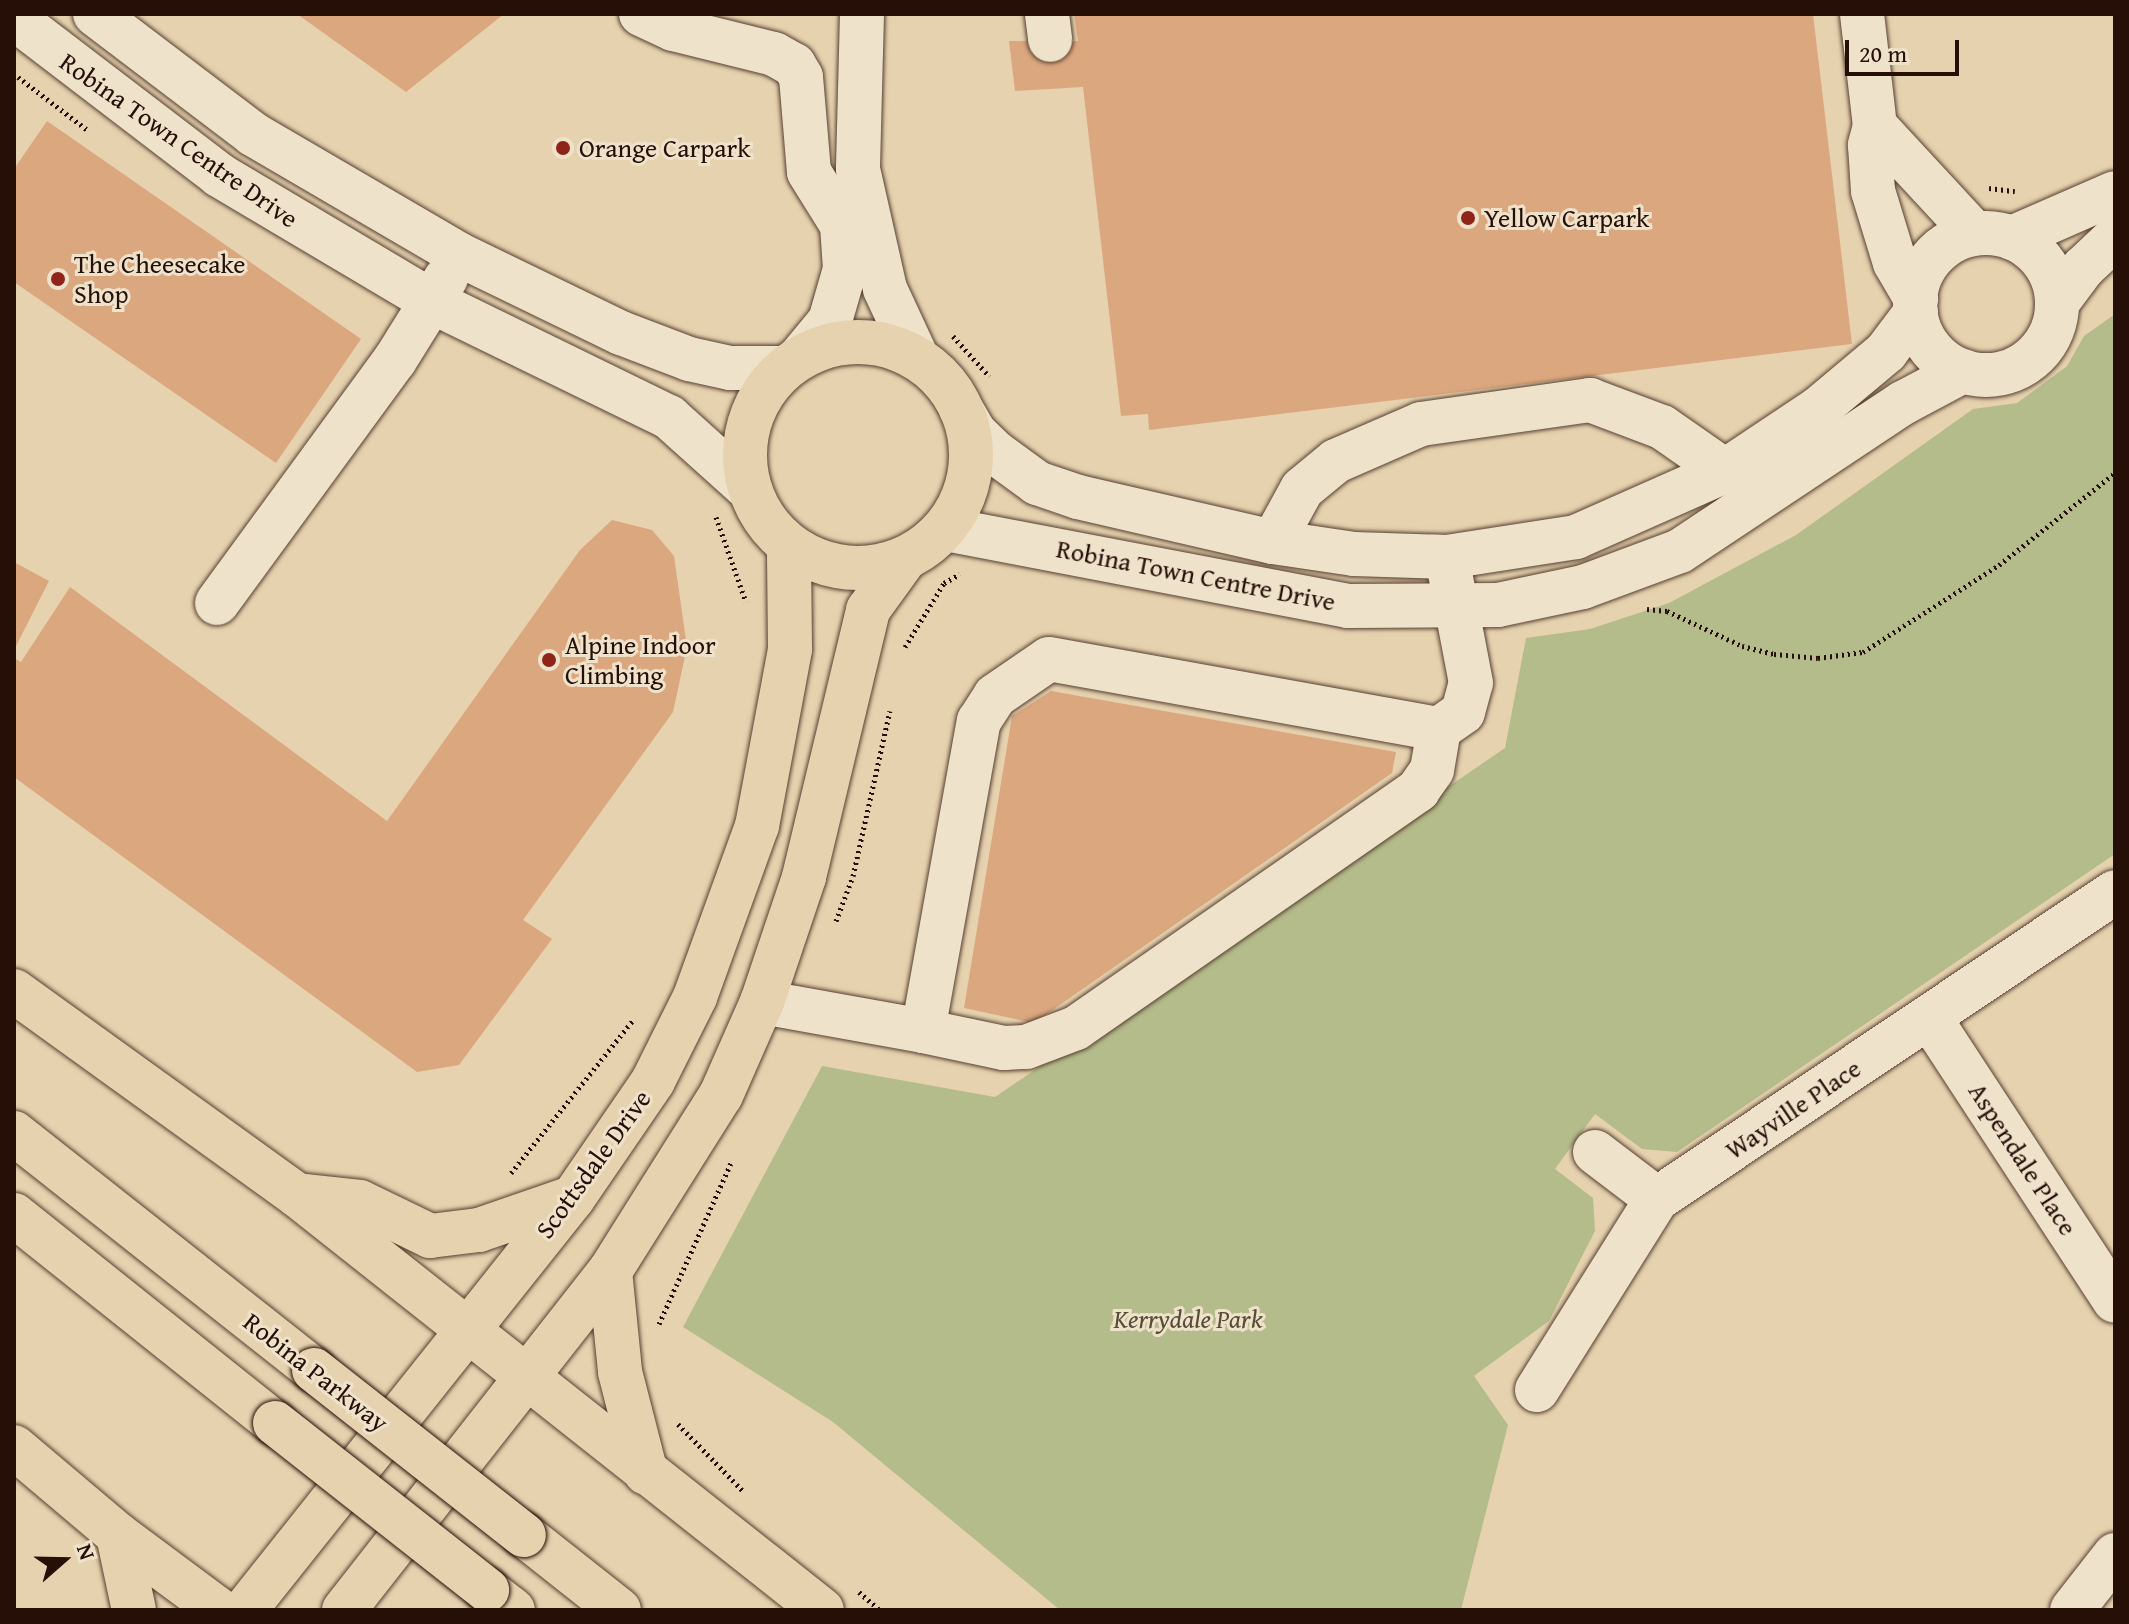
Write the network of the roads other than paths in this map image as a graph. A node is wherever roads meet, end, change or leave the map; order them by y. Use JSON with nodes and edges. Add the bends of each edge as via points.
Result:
{"nodes":[{"id":1,"x":95,"y":14,"type":"edge"},
{"id":2,"x":641,"y":14,"type":"edge"},
{"id":3,"x":862,"y":14,"type":"edge"},
{"id":4,"x":1863,"y":17,"type":"edge"},
{"id":5,"x":14,"y":18,"type":"edge"},
{"id":6,"x":1875,"y":126,"type":"junction"},
{"id":7,"x":858,"y":169,"type":"junction"},
{"id":8,"x":2115,"y":193,"type":"edge"},
{"id":9,"x":842,"y":225,"type":"junction"},
{"id":10,"x":1993,"y":236,"type":"junction"},
{"id":11,"x":2115,"y":238,"type":"edge"},
{"id":12,"x":458,"y":254,"type":"junction"},
{"id":13,"x":433,"y":302,"type":"junction"},
{"id":14,"x":2057,"y":303,"type":"junction"},
{"id":15,"x":1916,"y":306,"type":"junction"},
{"id":16,"x":930,"y":343,"type":"junction"},
{"id":17,"x":793,"y":362,"type":"junction"},
{"id":18,"x":1963,"y":371,"type":"junction"},
{"id":19,"x":976,"y":395,"type":"junction"},
{"id":20,"x":1725,"y":471,"type":"junction"},
{"id":21,"x":732,"y":501,"type":"junction"},
{"id":22,"x":945,"y":529,"type":"junction"},
{"id":23,"x":1273,"y":542,"type":"junction"},
{"id":24,"x":789,"y":546,"type":"junction"},
{"id":25,"x":1447,"y":557,"type":"junction"},
{"id":26,"x":904,"y":560,"type":"junction"},
{"id":27,"x":217,"y":603,"type":"dead end"},
{"id":28,"x":1457,"y":608,"type":"junction"},
{"id":29,"x":1439,"y":729,"type":"junction"},
{"id":30,"x":2115,"y":892,"type":"edge"},
{"id":31,"x":14,"y":991,"type":"edge"},
{"id":32,"x":762,"y":1002,"type":"junction"},
{"id":33,"x":1929,"y":1017,"type":"junction"},
{"id":34,"x":923,"y":1031,"type":"junction"},
{"id":35,"x":14,"y":1133,"type":"edge"},
{"id":36,"x":1595,"y":1152,"type":"dead end"},
{"id":37,"x":297,"y":1195,"type":"junction"},
{"id":38,"x":573,"y":1198,"type":"junction"},
{"id":39,"x":1657,"y":1199,"type":"junction"},
{"id":40,"x":14,"y":1215,"type":"edge"},
{"id":41,"x":610,"y":1271,"type":"junction"},
{"id":42,"x":2115,"y":1301,"type":"edge"},
{"id":43,"x":467,"y":1330,"type":"junction"},
{"id":44,"x":526,"y":1378,"type":"junction"},
{"id":45,"x":1537,"y":1390,"type":"dead end"},
{"id":46,"x":14,"y":1447,"type":"edge"},
{"id":47,"x":646,"y":1473,"type":"junction"},
{"id":48,"x":118,"y":1535,"type":"junction"},
{"id":49,"x":2115,"y":1555,"type":"edge"},
{"id":50,"x":834,"y":1596,"type":"edge"},
{"id":51,"x":500,"y":1600,"type":"edge"},
{"id":52,"x":134,"y":1610,"type":"edge"},
{"id":53,"x":219,"y":1610,"type":"edge"},
{"id":54,"x":245,"y":1610,"type":"edge"},
{"id":55,"x":344,"y":1610,"type":"edge"},
{"id":56,"x":619,"y":1610,"type":"edge"},
{"id":57,"x":2072,"y":1610,"type":"edge"}],
"edges":[{"from":1,"to":12,"type":"street","name":"Robina Town Centre Drive","via":[[253,134]]},
{"from":2,"to":9,"type":"street","via":[[774,54],[794,65],[801,77],[809,172]]},
{"from":3,"to":7,"type":"street"},
{"from":4,"to":6,"type":"street"},
{"from":5,"to":13,"type":"street","name":"Robina Town Centre Drive","via":[[219,175]]},
{"from":6,"to":10,"type":"street"},
{"from":6,"to":15,"type":"street","via":[[1870,145],[1873,191],[1895,263]]},
{"from":7,"to":9,"type":"street"},
{"from":7,"to":16,"type":"street","via":[[885,289]]},
{"from":8,"to":10,"type":"street"},
{"from":9,"to":17,"type":"street","via":[[845,269],[830,321]]},
{"from":10,"to":14,"type":"street","via":[[2045,263]]},
{"from":10,"to":15,"type":"street","via":[[1941,249],[1928,263]]},
{"from":11,"to":14,"type":"street"},
{"from":12,"to":13,"type":"street"},
{"from":12,"to":17,"type":"street","name":"Robina Town Centre Drive","via":[[621,333],[689,359],[730,368]]},
{"from":13,"to":21,"type":"street","name":"Robina Town Centre Drive","via":[[669,417]]},
{"from":13,"to":27,"type":"street"},
{"from":14,"to":18,"type":"street","via":[[2054,325],[2028,361],[2008,372]]},
{"from":15,"to":18,"type":"street","via":[[1931,348]]},
{"from":15,"to":20,"type":"street","name":"Robina Town Centre Drive","via":[[1886,352],[1829,400]]},
{"from":16,"to":17,"type":"main road","via":[[829,345]]},
{"from":16,"to":19,"type":"main road","via":[[943,380]]},
{"from":17,"to":21,"type":"main road","via":[[762,392],[748,423]]},
{"from":18,"to":28,"type":"street","name":"Robina Town Centre Drive","via":[[1903,403],[1680,551],[1583,587]]},
{"from":19,"to":22,"type":"main road","via":[[970,471]]},
{"from":19,"to":23,"type":"street","name":"Robina Town Centre Drive","via":[[975,433],[1037,483]]},
{"from":20,"to":23,"type":"street","via":[[1662,427],[1590,400],[1421,424],[1377,440],[1325,470],[1302,489]]},
{"from":20,"to":25,"type":"street","name":"Robina Town Centre Drive","via":[[1576,537]]},
{"from":21,"to":24,"type":"main road","via":[[764,520]]},
{"from":22,"to":26,"type":"main road"},
{"from":22,"to":28,"type":"street","name":"Robina Town Centre Drive","via":[[1001,536],[1274,595],[1348,606]]},
{"from":23,"to":25,"type":"street","name":"Robina Town Centre Drive","via":[[1354,554]]},
{"from":24,"to":26,"type":"main road","via":[[844,569],[875,569]]},
{"from":24,"to":38,"type":"main road","name":"Scottsdale Drive","via":[[790,649],[784,691],[757,826],[733,899],[695,997],[653,1081]]},
{"from":25,"to":28,"type":"street"},
{"from":26,"to":32,"type":"main road","via":[[868,610],[856,647],[832,772]]},
{"from":28,"to":29,"type":"street","via":[[1471,683],[1463,712]]},
{"from":29,"to":34,"type":"street","via":[[1432,770],[1418,790],[1076,1028],[1026,1047],[1004,1048]]},
{"from":29,"to":34,"type":"street","via":[[1049,659],[995,696],[979,721]]},
{"from":30,"to":33,"type":"street","name":"Wayville Place"},
{"from":31,"to":37,"type":"main road"},
{"from":32,"to":34,"type":"street"},
{"from":32,"to":41,"type":"main road","via":[[721,1095]]},
{"from":33,"to":39,"type":"street","name":"Wayville Place"},
{"from":33,"to":42,"type":"street","name":"Aspendale Place"},
{"from":35,"to":56,"type":"main road","name":"Robina Parkway","bridge":true},
{"from":36,"to":39,"type":"street"},
{"from":37,"to":38,"type":"main road","via":[[360,1202],[430,1236],[479,1230]]},
{"from":37,"to":43,"type":"main road"},
{"from":38,"to":43,"type":"main road","name":"Scottsdale Drive"},
{"from":39,"to":45,"type":"street","name":"Wayville Place"},
{"from":40,"to":51,"type":"main road","bridge":true},
{"from":41,"to":44,"type":"main road"},
{"from":41,"to":47,"type":"main road","via":[[620,1372]]},
{"from":43,"to":44,"type":"main road"},
{"from":43,"to":54,"type":"main road","name":"Scottsdale Drive"},
{"from":44,"to":47,"type":"main road"},
{"from":44,"to":55,"type":"main road"},
{"from":46,"to":48,"type":"main road"},
{"from":47,"to":50,"type":"main road"},
{"from":48,"to":52,"type":"main road"},
{"from":48,"to":53,"type":"main road"},
{"from":49,"to":57,"type":"street"}]}
